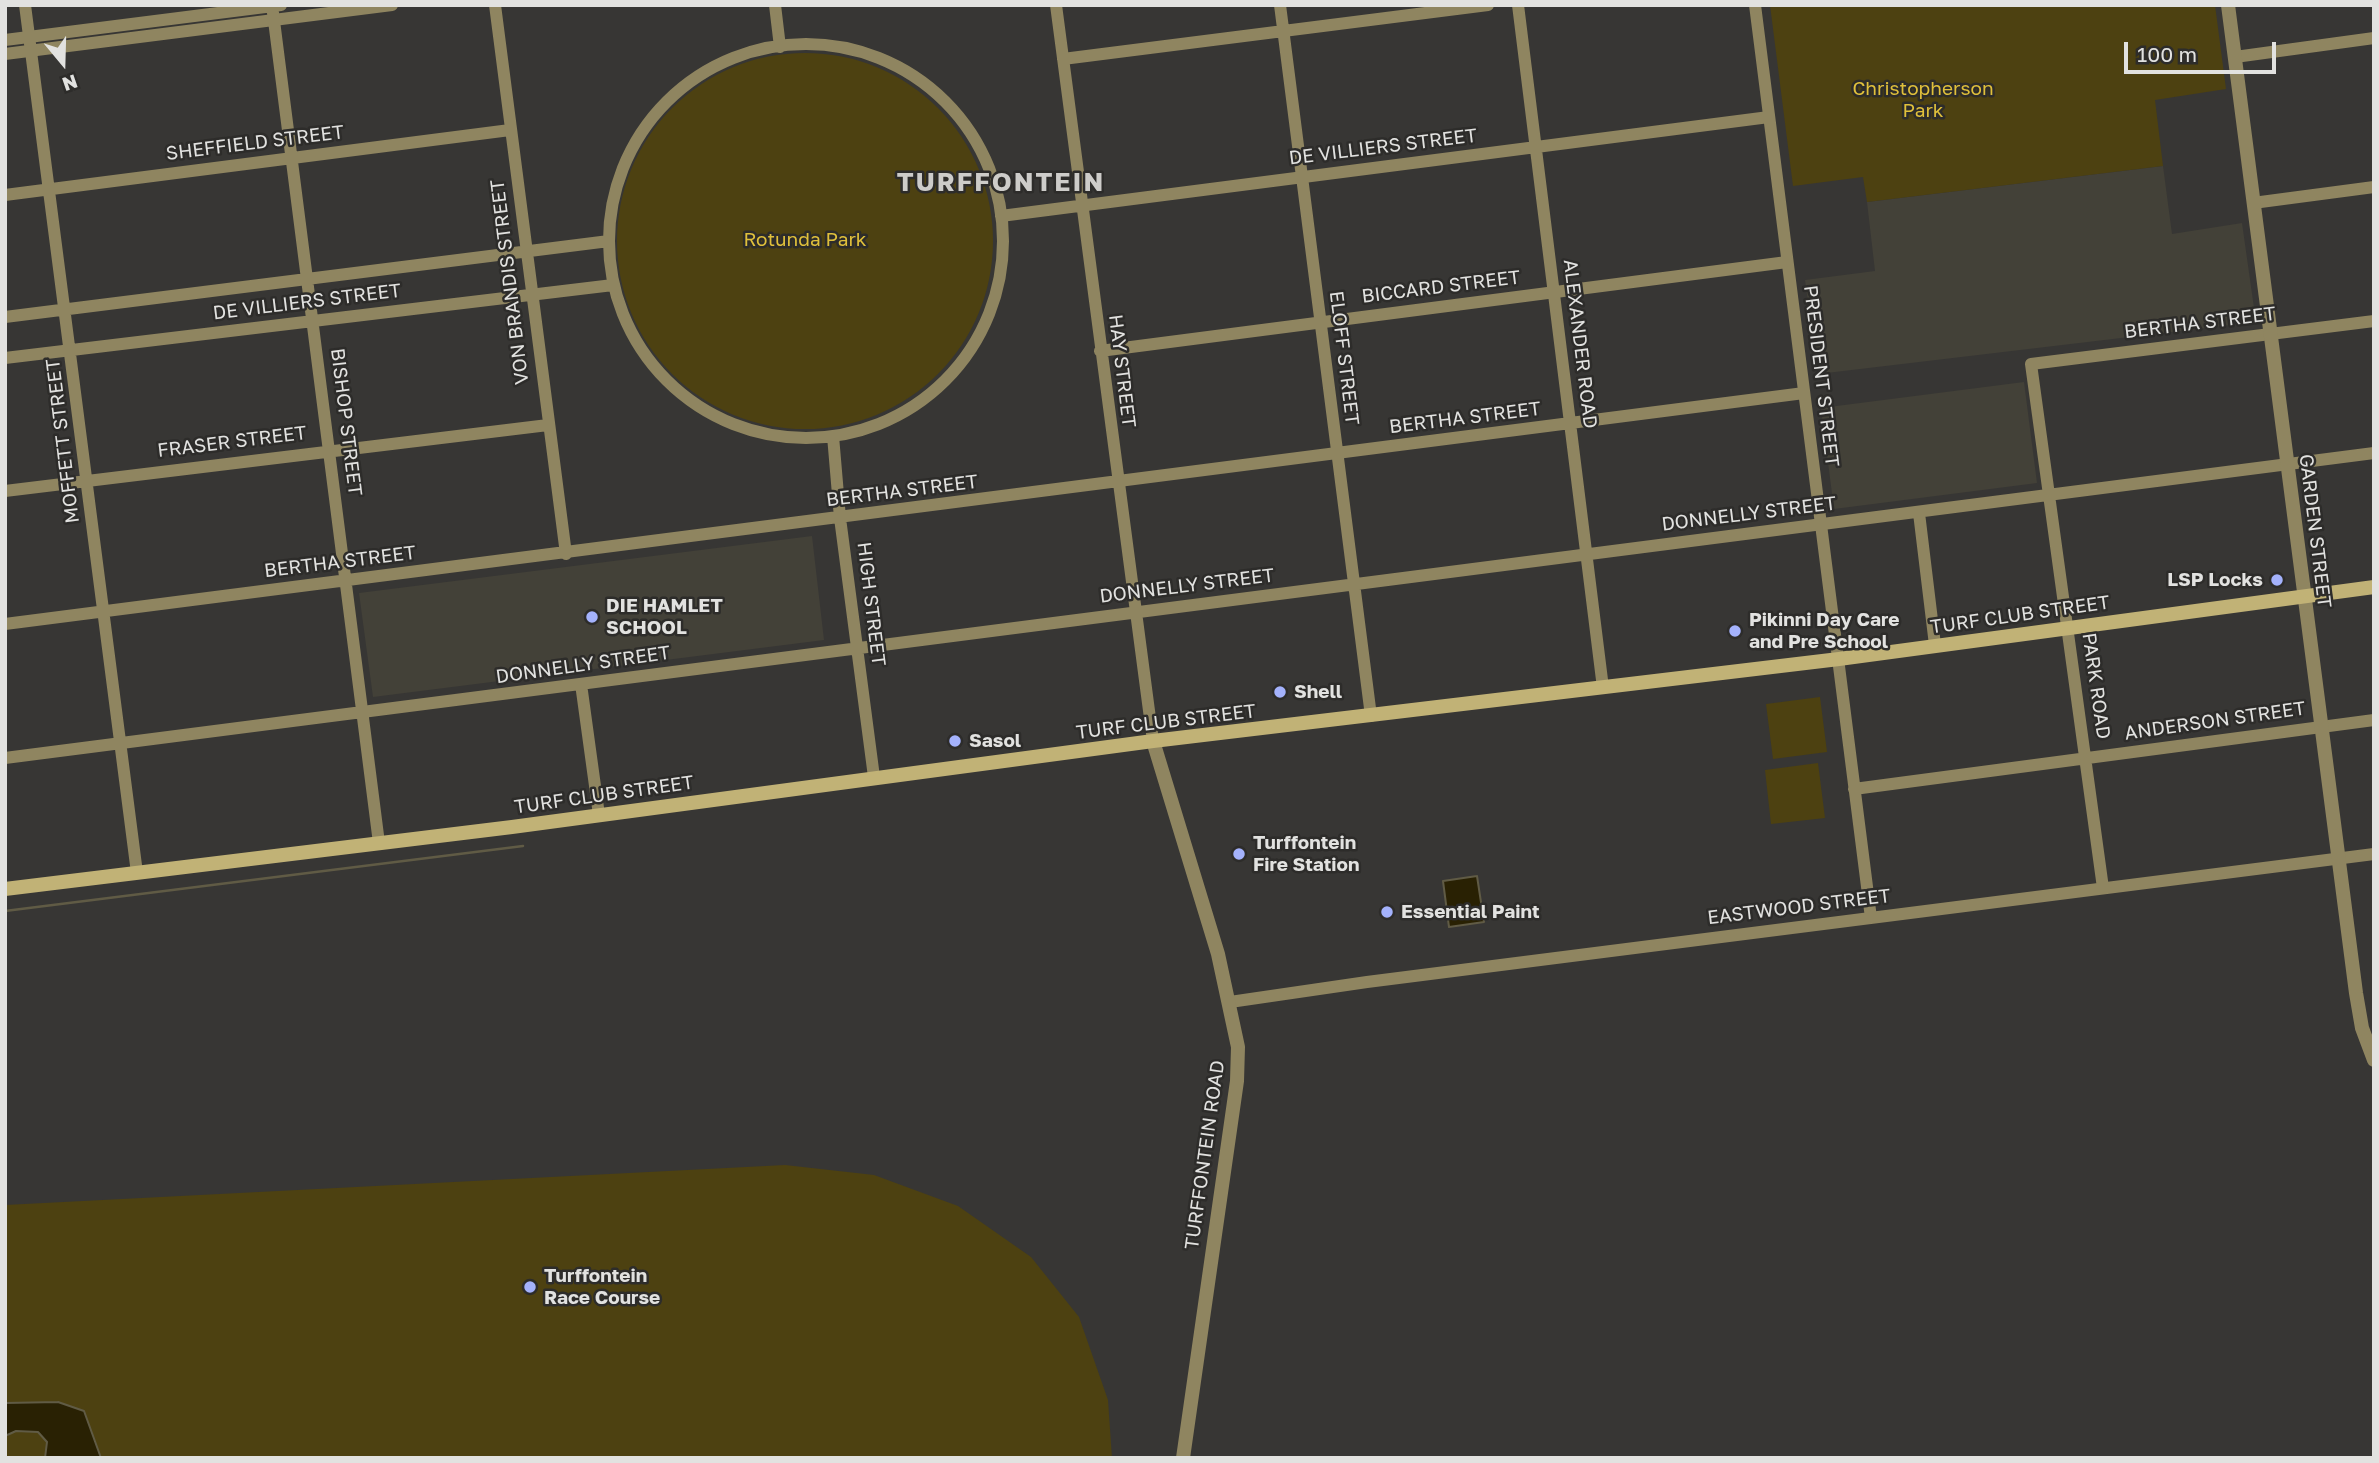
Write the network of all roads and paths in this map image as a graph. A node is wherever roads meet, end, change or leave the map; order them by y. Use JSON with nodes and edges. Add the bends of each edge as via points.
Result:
{"nodes":[{"id":1,"x":26,"y":5,"type":"edge"},
{"id":2,"x":495,"y":5,"type":"edge"},
{"id":3,"x":775,"y":5,"type":"edge"},
{"id":4,"x":1056,"y":5,"type":"edge"},
{"id":5,"x":1280,"y":5,"type":"edge"},
{"id":6,"x":1488,"y":5,"type":"edge"},
{"id":7,"x":1518,"y":5,"type":"edge"},
{"id":8,"x":1755,"y":5,"type":"edge"},
{"id":9,"x":2228,"y":5,"type":"edge"},
{"id":10,"x":385,"y":6,"type":"edge"},
{"id":11,"x":275,"y":9,"type":"edge"},
{"id":12,"x":153,"y":28,"type":"junction"},
{"id":13,"x":1284,"y":31,"type":"junction"},
{"id":14,"x":29,"y":37,"type":"junction"},
{"id":15,"x":2374,"y":38,"type":"edge"},
{"id":16,"x":5,"y":40,"type":"edge"},
{"id":17,"x":780,"y":47,"type":"junction"},
{"id":18,"x":32,"y":51,"type":"junction"},
{"id":19,"x":5,"y":54,"type":"edge"},
{"id":20,"x":2235,"y":57,"type":"junction"},
{"id":21,"x":1063,"y":59,"type":"junction"},
{"id":22,"x":1769,"y":117,"type":"junction"},
{"id":23,"x":510,"y":130,"type":"junction"},
{"id":24,"x":1536,"y":147,"type":"junction"},
{"id":25,"x":291,"y":158,"type":"junction"},
{"id":26,"x":1301,"y":177,"type":"junction"},
{"id":27,"x":2374,"y":187,"type":"edge"},
{"id":28,"x":49,"y":190,"type":"junction"},
{"id":29,"x":5,"y":195,"type":"edge"},
{"id":30,"x":2253,"y":203,"type":"junction"},
{"id":31,"x":1081,"y":205,"type":"junction"},
{"id":32,"x":1002,"y":216,"type":"junction"},
{"id":33,"x":609,"y":241,"type":"junction"},
{"id":34,"x":527,"y":251,"type":"junction"},
{"id":35,"x":1787,"y":262,"type":"junction"},
{"id":36,"x":308,"y":280,"type":"junction"},
{"id":37,"x":613,"y":285,"type":"junction"},
{"id":38,"x":1553,"y":292,"type":"junction"},
{"id":39,"x":533,"y":293,"type":"junction"},
{"id":40,"x":66,"y":309,"type":"junction"},
{"id":41,"x":5,"y":317,"type":"edge"},
{"id":42,"x":313,"y":319,"type":"junction"},
{"id":43,"x":2374,"y":321,"type":"edge"},
{"id":44,"x":1320,"y":323,"type":"junction"},
{"id":45,"x":2270,"y":334,"type":"junction"},
{"id":46,"x":71,"y":350,"type":"junction"},
{"id":47,"x":1100,"y":351,"type":"junction"},
{"id":48,"x":5,"y":358,"type":"edge"},
{"id":49,"x":2031,"y":364,"type":"joint"},
{"id":50,"x":1804,"y":393,"type":"junction"},
{"id":51,"x":1570,"y":424,"type":"junction"},
{"id":52,"x":548,"y":425,"type":"junction"},
{"id":53,"x":833,"y":436,"type":"junction"},
{"id":54,"x":329,"y":449,"type":"junction"},
{"id":55,"x":2374,"y":453,"type":"edge"},
{"id":56,"x":1337,"y":454,"type":"junction"},
{"id":57,"x":2286,"y":465,"type":"junction"},
{"id":58,"x":86,"y":481,"type":"junction"},
{"id":59,"x":1116,"y":482,"type":"junction"},
{"id":60,"x":5,"y":491,"type":"edge"},
{"id":61,"x":2051,"y":497,"type":"junction"},
{"id":62,"x":1919,"y":513,"type":"junction"},
{"id":63,"x":840,"y":518,"type":"junction"},
{"id":64,"x":1822,"y":524,"type":"junction"},
{"id":65,"x":566,"y":554,"type":"junction"},
{"id":66,"x":1587,"y":554,"type":"junction"},
{"id":67,"x":347,"y":580,"type":"junction"},
{"id":68,"x":1354,"y":584,"type":"junction"},
{"id":69,"x":2374,"y":587,"type":"edge"},
{"id":70,"x":2303,"y":595,"type":"junction"},
{"id":71,"x":103,"y":611,"type":"junction"},
{"id":72,"x":1134,"y":612,"type":"junction"},
{"id":73,"x":5,"y":624,"type":"edge"},
{"id":74,"x":2069,"y":628,"type":"junction"},
{"id":75,"x":1935,"y":645,"type":"junction"},
{"id":76,"x":858,"y":648,"type":"junction"},
{"id":77,"x":1839,"y":659,"type":"junction"},
{"id":78,"x":581,"y":684,"type":"junction"},
{"id":79,"x":1603,"y":688,"type":"junction"},
{"id":80,"x":363,"y":713,"type":"junction"},
{"id":81,"x":1371,"y":716,"type":"junction"},
{"id":82,"x":2374,"y":720,"type":"edge"},
{"id":83,"x":2322,"y":726,"type":"junction"},
{"id":84,"x":1153,"y":741,"type":"junction"},
{"id":85,"x":118,"y":743,"type":"junction"},
{"id":86,"x":5,"y":758,"type":"edge"},
{"id":87,"x":2086,"y":758,"type":"junction"},
{"id":88,"x":874,"y":777,"type":"junction"},
{"id":89,"x":1854,"y":789,"type":"junction"},
{"id":90,"x":599,"y":815,"type":"junction"},
{"id":91,"x":379,"y":844,"type":"junction"},
{"id":92,"x":2374,"y":854,"type":"edge"},
{"id":93,"x":2340,"y":858,"type":"junction"},
{"id":94,"x":137,"y":873,"type":"junction"},
{"id":95,"x":2103,"y":888,"type":"junction"},
{"id":96,"x":5,"y":890,"type":"edge"},
{"id":97,"x":1871,"y":918,"type":"junction"},
{"id":98,"x":1230,"y":1002,"type":"junction"},
{"id":99,"x":2374,"y":1060,"type":"edge"},
{"id":100,"x":1183,"y":1458,"type":"edge"}],
"edges":[{"from":1,"to":14,"type":"street","name":"MOFFETT STREET"},
{"from":2,"to":23,"type":"street","name":"VON BRANDIS STREET"},
{"from":3,"to":17,"type":"street"},
{"from":4,"to":21,"type":"street","name":"HAY STREET"},
{"from":5,"to":13,"type":"street","name":"ELOFF STREET"},
{"from":6,"to":13,"type":"street"},
{"from":7,"to":24,"type":"street","name":"ALEXANDER ROAD"},
{"from":8,"to":22,"type":"street","name":"PRESIDENT STREET"},
{"from":9,"to":20,"type":"street","name":"GARDEN STREET"},
{"from":10,"to":11,"type":"street"},
{"from":11,"to":12,"type":"street"},
{"from":11,"to":25,"type":"street","name":"BISHOP STREET"},
{"from":12,"to":14,"type":"street"},
{"from":12,"to":18,"type":"street"},
{"from":13,"to":21,"type":"street"},
{"from":13,"to":26,"type":"street","name":"ELOFF STREET"},
{"from":14,"to":16,"type":"street"},
{"from":14,"to":18,"type":"street","name":"MOFFETT STREET"},
{"from":15,"to":20,"type":"street"},
{"from":17,"to":32,"type":"street","via":[[825,46],[868,54],[926,85],[958,116],[977,143],[991,173]]},
{"from":17,"to":33,"type":"street","via":[[713,68],[658,112],[634,145],[622,172]]},
{"from":18,"to":19,"type":"street"},
{"from":18,"to":28,"type":"street","name":"MOFFETT STREET"},
{"from":20,"to":30,"type":"street","name":"GARDEN STREET"},
{"from":21,"to":31,"type":"street","name":"HAY STREET"},
{"from":22,"to":24,"type":"street","name":"DE VILLIERS STREET"},
{"from":22,"to":35,"type":"street","name":"PRESIDENT STREET"},
{"from":23,"to":25,"type":"street","name":"SHEFFIELD STREET"},
{"from":23,"to":34,"type":"street","name":"VON BRANDIS STREET"},
{"from":24,"to":26,"type":"street","name":"DE VILLIERS STREET"},
{"from":24,"to":38,"type":"street","name":"ALEXANDER ROAD"},
{"from":25,"to":28,"type":"street","name":"SHEFFIELD STREET"},
{"from":25,"to":36,"type":"street","name":"BISHOP STREET"},
{"from":26,"to":31,"type":"street","name":"DE VILLIERS STREET"},
{"from":26,"to":44,"type":"street","name":"ELOFF STREET"},
{"from":27,"to":30,"type":"street"},
{"from":28,"to":29,"type":"street","name":"SHEFFIELD STREET"},
{"from":28,"to":40,"type":"street","name":"MOFFETT STREET"},
{"from":30,"to":45,"type":"street","name":"GARDEN STREET"},
{"from":31,"to":32,"type":"street","name":"DE VILLIERS STREET"},
{"from":31,"to":47,"type":"street","name":"HAY STREET"},
{"from":32,"to":53,"type":"street","via":[[999,280],[987,318],[967,354],[935,389],[909,408],[865,428]]},
{"from":33,"to":34,"type":"street","name":"DE VILLIERS STREET"},
{"from":33,"to":37,"type":"street"},
{"from":34,"to":36,"type":"street","name":"DE VILLIERS STREET"},
{"from":34,"to":39,"type":"street","name":"VON BRANDIS STREET"},
{"from":35,"to":38,"type":"street","name":"BICCARD STREET"},
{"from":35,"to":50,"type":"street","name":"PRESIDENT STREET"},
{"from":36,"to":40,"type":"street","name":"DE VILLIERS STREET"},
{"from":36,"to":42,"type":"street","name":"BISHOP STREET"},
{"from":37,"to":39,"type":"street","name":"DE VILLIERS STREET"},
{"from":37,"to":53,"type":"street","via":[[642,351],[674,388],[694,403],[760,432]]},
{"from":38,"to":44,"type":"street","name":"BICCARD STREET"},
{"from":38,"to":51,"type":"street","name":"ALEXANDER ROAD"},
{"from":39,"to":42,"type":"street","name":"DE VILLIERS STREET"},
{"from":39,"to":52,"type":"street","name":"VON BRANDIS STREET"},
{"from":40,"to":41,"type":"street","name":"DE VILLIERS STREET"},
{"from":40,"to":46,"type":"street","name":"MOFFETT STREET"},
{"from":42,"to":46,"type":"street","name":"DE VILLIERS STREET"},
{"from":42,"to":54,"type":"street","name":"BISHOP STREET"},
{"from":43,"to":45,"type":"street","name":"BERTHA STREET"},
{"from":44,"to":47,"type":"street","name":"BICCARD STREET"},
{"from":44,"to":56,"type":"street","name":"ELOFF STREET"},
{"from":45,"to":49,"type":"street","name":"BERTHA STREET"},
{"from":45,"to":57,"type":"street","name":"GARDEN STREET"},
{"from":46,"to":48,"type":"street","name":"DE VILLIERS STREET"},
{"from":46,"to":58,"type":"street","name":"MOFFETT STREET"},
{"from":47,"to":59,"type":"street","name":"HAY STREET"},
{"from":49,"to":61,"type":"street","name":"PARK ROAD"},
{"from":50,"to":51,"type":"street","name":"BERTHA STREET"},
{"from":50,"to":64,"type":"street","name":"PRESIDENT STREET"},
{"from":51,"to":56,"type":"street","name":"BERTHA STREET"},
{"from":51,"to":66,"type":"street","name":"ALEXANDER ROAD"},
{"from":52,"to":54,"type":"street","name":"FRASER STREET"},
{"from":52,"to":65,"type":"street","name":"VON BRANDIS STREET"},
{"from":53,"to":63,"type":"street","name":"HIGH STREET"},
{"from":54,"to":58,"type":"street","name":"FRASER STREET"},
{"from":54,"to":67,"type":"street","name":"BISHOP STREET"},
{"from":55,"to":57,"type":"street","name":"DONNELLY STREET"},
{"from":56,"to":59,"type":"street","name":"BERTHA STREET"},
{"from":56,"to":68,"type":"street","name":"ELOFF STREET"},
{"from":57,"to":61,"type":"street","name":"DONNELLY STREET"},
{"from":57,"to":70,"type":"street","name":"GARDEN STREET"},
{"from":58,"to":60,"type":"street","name":"FRASER STREET"},
{"from":58,"to":71,"type":"street","name":"MOFFETT STREET"},
{"from":59,"to":63,"type":"street","name":"BERTHA STREET"},
{"from":59,"to":72,"type":"street","name":"HAY STREET"},
{"from":61,"to":62,"type":"street","name":"DONNELLY STREET"},
{"from":61,"to":74,"type":"street","name":"PARK ROAD"},
{"from":62,"to":64,"type":"street","name":"DONNELLY STREET"},
{"from":62,"to":75,"type":"street"},
{"from":63,"to":65,"type":"street","name":"BERTHA STREET"},
{"from":63,"to":76,"type":"street","name":"HIGH STREET"},
{"from":64,"to":66,"type":"street","name":"DONNELLY STREET"},
{"from":64,"to":77,"type":"street","name":"PRESIDENT STREET"},
{"from":65,"to":67,"type":"street","name":"BERTHA STREET"},
{"from":66,"to":68,"type":"street","name":"DONNELLY STREET"},
{"from":66,"to":79,"type":"street","name":"ALEXANDER ROAD"},
{"from":67,"to":71,"type":"street","name":"BERTHA STREET"},
{"from":67,"to":80,"type":"street","name":"BISHOP STREET"},
{"from":68,"to":72,"type":"street","name":"DONNELLY STREET"},
{"from":68,"to":81,"type":"street","name":"ELOFF STREET"},
{"from":69,"to":70,"type":"main road","name":"TURF CLUB STREET"},
{"from":70,"to":74,"type":"main road","name":"TURF CLUB STREET"},
{"from":70,"to":83,"type":"street","name":"GARDEN STREET"},
{"from":71,"to":73,"type":"street","name":"BERTHA STREET"},
{"from":71,"to":85,"type":"street","name":"MOFFETT STREET"},
{"from":72,"to":76,"type":"street","name":"DONNELLY STREET"},
{"from":72,"to":84,"type":"street","name":"HAY STREET"},
{"from":74,"to":75,"type":"main road","name":"TURF CLUB STREET"},
{"from":74,"to":87,"type":"street","name":"PARK ROAD"},
{"from":75,"to":77,"type":"main road","name":"TURF CLUB STREET"},
{"from":76,"to":78,"type":"street","name":"DONNELLY STREET"},
{"from":76,"to":88,"type":"street","name":"HIGH STREET"},
{"from":77,"to":79,"type":"main road","name":"TURF CLUB STREET"},
{"from":77,"to":89,"type":"street","name":"PRESIDENT STREET"},
{"from":78,"to":80,"type":"street","name":"DONNELLY STREET"},
{"from":78,"to":90,"type":"street"},
{"from":79,"to":81,"type":"main road","name":"TURF CLUB STREET"},
{"from":80,"to":85,"type":"street","name":"DONNELLY STREET"},
{"from":80,"to":91,"type":"street","name":"BISHOP STREET"},
{"from":81,"to":84,"type":"main road","name":"TURF CLUB STREET"},
{"from":82,"to":83,"type":"street","name":"ANDERSON STREET"},
{"from":83,"to":87,"type":"street","name":"ANDERSON STREET"},
{"from":83,"to":93,"type":"street","name":"GARDEN STREET"},
{"from":84,"to":88,"type":"main road","name":"TURF CLUB STREET"},
{"from":84,"to":98,"type":"street","name":"TURFFONTEIN ROAD"},
{"from":85,"to":86,"type":"street","name":"DONNELLY STREET"},
{"from":85,"to":94,"type":"street","name":"MOFFETT STREET"},
{"from":87,"to":89,"type":"street","name":"ANDERSON STREET"},
{"from":87,"to":95,"type":"street","name":"PARK ROAD"},
{"from":88,"to":90,"type":"main road","name":"TURF CLUB STREET"},
{"from":89,"to":97,"type":"street","name":"PRESIDENT STREET"},
{"from":90,"to":91,"type":"main road","name":"TURF CLUB STREET"},
{"from":91,"to":94,"type":"main road","name":"TURF CLUB STREET"},
{"from":92,"to":93,"type":"street","name":"EASTWOOD STREET"},
{"from":93,"to":95,"type":"street","name":"EASTWOOD STREET"},
{"from":93,"to":99,"type":"street","name":"GARDEN STREET","via":[[2360,1017]]},
{"from":94,"to":96,"type":"main road","name":"TURF CLUB STREET"},
{"from":95,"to":97,"type":"street","name":"EASTWOOD STREET"},
{"from":97,"to":98,"type":"street","name":"EASTWOOD STREET"},
{"from":98,"to":100,"type":"street","name":"TURFFONTEIN ROAD","via":[[1238,1048],[1237,1081]]}]}
